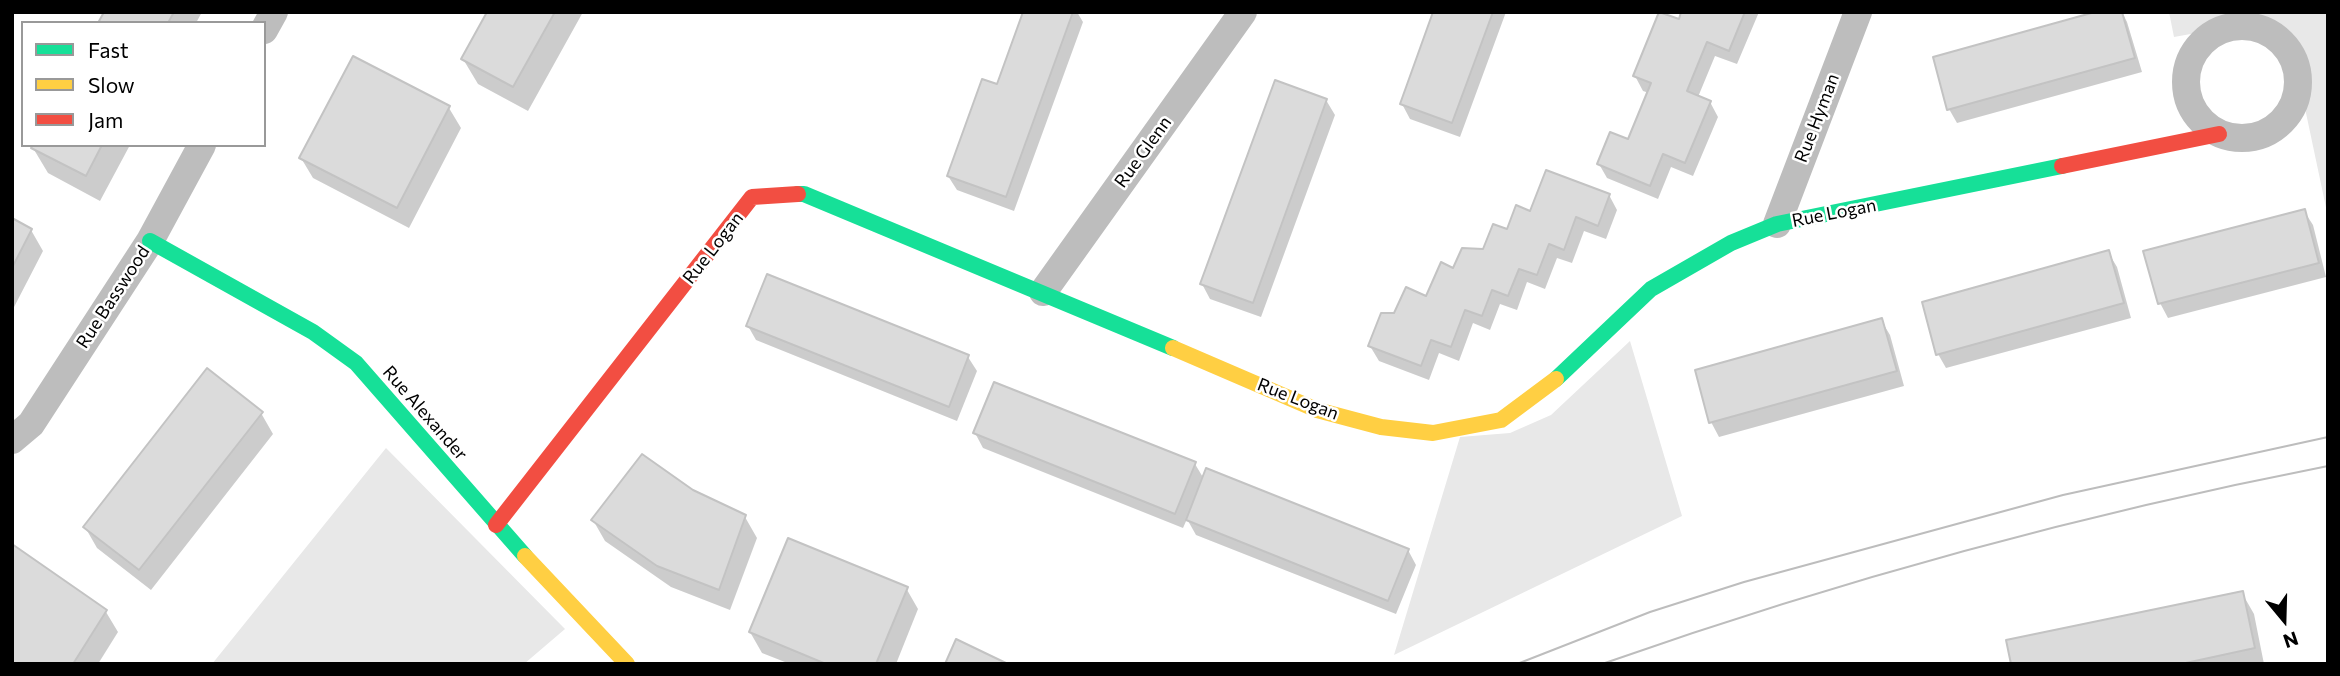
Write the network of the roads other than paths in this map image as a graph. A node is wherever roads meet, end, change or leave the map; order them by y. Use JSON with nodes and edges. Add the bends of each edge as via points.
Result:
{"nodes":[{"id":1,"x":1243,"y":12,"type":"edge"},
{"id":2,"x":1858,"y":12,"type":"edge"},
{"id":3,"x":2219,"y":134,"type":"junction"},
{"id":4,"x":201,"y":147,"type":"edge"},
{"id":5,"x":1777,"y":224,"type":"junction"},
{"id":6,"x":150,"y":241,"type":"junction"},
{"id":7,"x":1043,"y":292,"type":"junction"},
{"id":8,"x":12,"y":440,"type":"edge"},
{"id":9,"x":496,"y":525,"type":"junction"},
{"id":10,"x":627,"y":664,"type":"edge"}],
"edges":[{"from":1,"to":7,"type":"street","name":"Rue Glenn"},
{"from":2,"to":5,"type":"street","name":"Rue Hyman"},
{"from":3,"to":3,"type":"street","name":"Rue Logan","via":[[2257,137],[2288,116],[2296,99],[2295,61],[2273,34],[2255,26],[2217,31],[2202,41],[2185,74],[2192,110]]},
{"from":3,"to":5,"type":"street","name":"Rue Logan"},
{"from":4,"to":6,"type":"street","name":"Rue Basswood"},
{"from":5,"to":7,"type":"street","name":"Rue Logan","via":[[1731,243],[1651,289],[1549,386],[1501,420],[1433,433],[1381,427],[1317,410]]},
{"from":6,"to":8,"type":"street","name":"Rue Basswood","via":[[31,424]]},
{"from":6,"to":9,"type":"street","name":"Rue Alexander","via":[[313,332],[356,363]]},
{"from":7,"to":9,"type":"street","name":"Rue Logan","via":[[804,194],[752,197]]},
{"from":9,"to":10,"type":"street","name":"Rue Alexander"}]}
